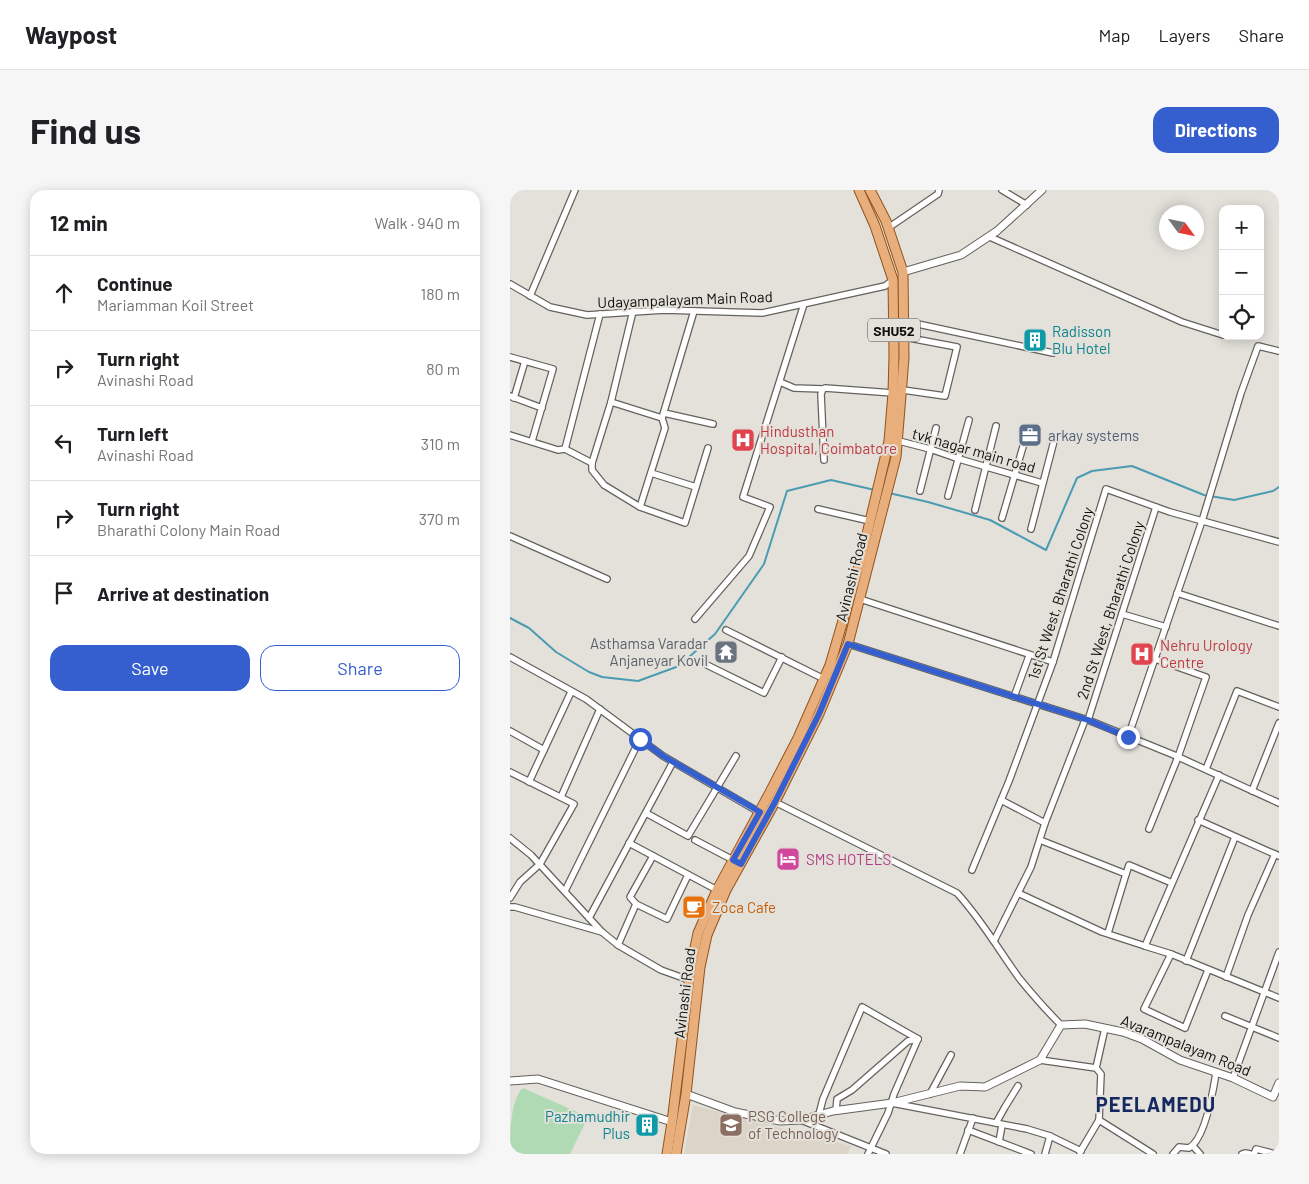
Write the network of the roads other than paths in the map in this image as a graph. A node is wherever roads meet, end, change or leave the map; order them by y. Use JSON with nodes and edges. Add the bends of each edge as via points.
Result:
{"nodes":[{"id":1,"x":575,"y":190,"type":"edge"},
{"id":2,"x":859,"y":190,"type":"edge"},
{"id":3,"x":870,"y":190,"type":"edge"},
{"id":4,"x":939,"y":190,"type":"edge"},
{"id":5,"x":1002,"y":190,"type":"edge"},
{"id":6,"x":1042,"y":190,"type":"edge"},
{"id":7,"x":1027,"y":205,"type":"junction"},
{"id":8,"x":888,"y":228,"type":"junction"},
{"id":9,"x":990,"y":237,"type":"junction"},
{"id":10,"x":903,"y":272,"type":"junction"},
{"id":11,"x":893,"y":280,"type":"junction"},
{"id":12,"x":510,"y":284,"type":"edge"},
{"id":13,"x":530,"y":296,"type":"junction"},
{"id":14,"x":804,"y":304,"type":"junction"},
{"id":15,"x":633,"y":311,"type":"junction"},
{"id":16,"x":694,"y":311,"type":"junction"},
{"id":17,"x":600,"y":314,"type":"junction"},
{"id":18,"x":904,"y":321,"type":"junction"},
{"id":19,"x":1219,"y":334,"type":"edge"},
{"id":20,"x":904,"y":337,"type":"junction"},
{"id":21,"x":1279,"y":352,"type":"edge"},
{"id":22,"x":1054,"y":353,"type":"dead end"},
{"id":23,"x":510,"y":357,"type":"edge"},
{"id":24,"x":525,"y":361,"type":"junction"},
{"id":25,"x":780,"y":382,"type":"junction"},
{"id":26,"x":823,"y":390,"type":"junction"},
{"id":27,"x":903,"y":390,"type":"junction"},
{"id":28,"x":893,"y":393,"type":"junction"},
{"id":29,"x":512,"y":397,"type":"edge"},
{"id":30,"x":611,"y":402,"type":"junction"},
{"id":31,"x":542,"y":408,"type":"junction"},
{"id":32,"x":663,"y":415,"type":"junction"},
{"id":33,"x":969,"y":420,"type":"dead end"},
{"id":34,"x":713,"y":424,"type":"dead end"},
{"id":35,"x":996,"y":426,"type":"dead end"},
{"id":36,"x":936,"y":428,"type":"dead end"},
{"id":37,"x":1026,"y":434,"type":"dead end"},
{"id":38,"x":510,"y":435,"type":"edge"},
{"id":39,"x":532,"y":441,"type":"junction"},
{"id":40,"x":899,"y":441,"type":"junction"},
{"id":41,"x":1054,"y":441,"type":"dead end"},
{"id":42,"x":708,"y":448,"type":"dead end"},
{"id":43,"x":565,"y":449,"type":"junction"},
{"id":44,"x":930,"y":449,"type":"junction"},
{"id":45,"x":959,"y":459,"type":"junction"},
{"id":46,"x":824,"y":460,"type":"dead end"},
{"id":47,"x":592,"y":463,"type":"junction"},
{"id":48,"x":986,"y":467,"type":"junction"},
{"id":49,"x":651,"y":473,"type":"junction"},
{"id":50,"x":1014,"y":475,"type":"junction"},
{"id":51,"x":1042,"y":483,"type":"junction"},
{"id":52,"x":696,"y":487,"type":"junction"},
{"id":53,"x":920,"y":491,"type":"dead end"},
{"id":54,"x":948,"y":496,"type":"dead end"},
{"id":55,"x":880,"y":499,"type":"junction"},
{"id":56,"x":640,"y":507,"type":"junction"},
{"id":57,"x":1156,"y":507,"type":"junction"},
{"id":58,"x":818,"y":509,"type":"dead end"},
{"id":59,"x":975,"y":510,"type":"dead end"},
{"id":60,"x":1002,"y":518,"type":"dead end"},
{"id":61,"x":870,"y":521,"type":"junction"},
{"id":62,"x":1202,"y":521,"type":"junction"},
{"id":63,"x":1031,"y":528,"type":"dead end"},
{"id":64,"x":510,"y":536,"type":"edge"},
{"id":65,"x":1279,"y":542,"type":"edge"},
{"id":66,"x":607,"y":579,"type":"dead end"},
{"id":67,"x":1178,"y":593,"type":"junction"},
{"id":68,"x":860,"y":599,"type":"junction"},
{"id":69,"x":1122,"y":614,"type":"junction"},
{"id":70,"x":695,"y":619,"type":"dead end"},
{"id":71,"x":1279,"y":626,"type":"edge"},
{"id":72,"x":1166,"y":627,"type":"junction"},
{"id":73,"x":726,"y":630,"type":"dead end"},
{"id":74,"x":848,"y":644,"type":"junction"},
{"id":75,"x":1029,"y":656,"type":"junction"},
{"id":76,"x":510,"y":657,"type":"edge"},
{"id":77,"x":782,"y":657,"type":"junction"},
{"id":78,"x":1155,"y":659,"type":"junction"},
{"id":79,"x":1053,"y":662,"type":"junction"},
{"id":80,"x":707,"y":665,"type":"dead end"},
{"id":81,"x":824,"y":679,"type":"junction"},
{"id":82,"x":570,"y":692,"type":"junction"},
{"id":83,"x":1014,"y":697,"type":"junction"},
{"id":84,"x":1037,"y":705,"type":"junction"},
{"id":85,"x":1279,"y":707,"type":"edge"},
{"id":86,"x":600,"y":709,"type":"junction"},
{"id":87,"x":1087,"y":720,"type":"junction"},
{"id":88,"x":1279,"y":722,"type":"edge"},
{"id":89,"x":510,"y":731,"type":"edge"},
{"id":90,"x":1128,"y":737,"type":"junction"},
{"id":91,"x":640,"y":739,"type":"junction"},
{"id":92,"x":544,"y":750,"type":"junction"},
{"id":93,"x":736,"y":756,"type":"dead end"},
{"id":94,"x":1178,"y":757,"type":"junction"},
{"id":95,"x":673,"y":762,"type":"junction"},
{"id":96,"x":1206,"y":770,"type":"junction"},
{"id":97,"x":510,"y":772,"type":"edge"},
{"id":98,"x":1218,"y":775,"type":"junction"},
{"id":99,"x":529,"y":782,"type":"junction"},
{"id":100,"x":717,"y":787,"type":"junction"},
{"id":101,"x":1252,"y":790,"type":"junction"},
{"id":102,"x":561,"y":797,"type":"junction"},
{"id":103,"x":1001,"y":800,"type":"junction"},
{"id":104,"x":775,"y":802,"type":"junction"},
{"id":105,"x":1279,"y":803,"type":"edge"},
{"id":106,"x":760,"y":812,"type":"junction"},
{"id":107,"x":646,"y":813,"type":"junction"},
{"id":108,"x":1198,"y":820,"type":"junction"},
{"id":109,"x":1045,"y":823,"type":"junction"},
{"id":110,"x":1149,"y":829,"type":"dead end"},
{"id":111,"x":510,"y":838,"type":"edge"},
{"id":112,"x":1235,"y":838,"type":"junction"},
{"id":113,"x":695,"y":840,"type":"dead end"},
{"id":114,"x":1040,"y":840,"type":"junction"},
{"id":115,"x":629,"y":843,"type":"junction"},
{"id":116,"x":1277,"y":855,"type":"edge"},
{"id":117,"x":653,"y":856,"type":"junction"},
{"id":118,"x":737,"y":862,"type":"junction"},
{"id":119,"x":540,"y":864,"type":"junction"},
{"id":120,"x":972,"y":870,"type":"dead end"},
{"id":121,"x":1126,"y":874,"type":"junction"},
{"id":122,"x":688,"y":875,"type":"junction"},
{"id":123,"x":727,"y":880,"type":"junction"},
{"id":124,"x":1172,"y":883,"type":"junction"},
{"id":125,"x":717,"y":890,"type":"junction"},
{"id":126,"x":565,"y":891,"type":"junction"},
{"id":127,"x":1018,"y":893,"type":"junction"},
{"id":128,"x":510,"y":898,"type":"edge"},
{"id":129,"x":636,"y":904,"type":"junction"},
{"id":130,"x":510,"y":907,"type":"edge"},
{"id":131,"x":589,"y":918,"type":"junction"},
{"id":132,"x":602,"y":932,"type":"junction"},
{"id":133,"x":1108,"y":933,"type":"junction"},
{"id":134,"x":994,"y":941,"type":"junction"},
{"id":135,"x":618,"y":945,"type":"junction"},
{"id":136,"x":1145,"y":946,"type":"junction"},
{"id":137,"x":1279,"y":952,"type":"edge"},
{"id":138,"x":1171,"y":954,"type":"junction"},
{"id":139,"x":1277,"y":960,"type":"edge"},
{"id":140,"x":1186,"y":961,"type":"junction"},
{"id":141,"x":1208,"y":970,"type":"junction"},
{"id":142,"x":1226,"y":977,"type":"junction"},
{"id":143,"x":689,"y":980,"type":"junction"},
{"id":144,"x":1265,"y":993,"type":"junction"},
{"id":145,"x":1279,"y":998,"type":"edge"},
{"id":146,"x":1225,"y":1016,"type":"dead end"},
{"id":147,"x":1061,"y":1025,"type":"junction"},
{"id":148,"x":1105,"y":1028,"type":"junction"},
{"id":149,"x":1251,"y":1028,"type":"junction"},
{"id":150,"x":918,"y":1038,"type":"junction"},
{"id":151,"x":1279,"y":1038,"type":"edge"},
{"id":152,"x":950,"y":1055,"type":"dead end"},
{"id":153,"x":1040,"y":1060,"type":"junction"},
{"id":154,"x":1096,"y":1068,"type":"junction"},
{"id":155,"x":1216,"y":1073,"type":"junction"},
{"id":156,"x":1233,"y":1078,"type":"junction"},
{"id":157,"x":510,"y":1081,"type":"edge"},
{"id":158,"x":1279,"y":1085,"type":"edge"},
{"id":159,"x":1018,"y":1086,"type":"dead end"},
{"id":160,"x":686,"y":1094,"type":"junction"},
{"id":161,"x":930,"y":1094,"type":"junction"},
{"id":162,"x":1276,"y":1098,"type":"edge"},
{"id":163,"x":892,"y":1103,"type":"junction"},
{"id":164,"x":836,"y":1111,"type":"junction"},
{"id":165,"x":819,"y":1114,"type":"junction"},
{"id":166,"x":973,"y":1118,"type":"junction"},
{"id":167,"x":801,"y":1120,"type":"junction"},
{"id":168,"x":1099,"y":1120,"type":"junction"},
{"id":169,"x":672,"y":1122,"type":"junction"},
{"id":170,"x":999,"y":1124,"type":"junction"},
{"id":171,"x":968,"y":1130,"type":"junction"},
{"id":172,"x":1050,"y":1136,"type":"junction"},
{"id":173,"x":999,"y":1142,"type":"junction"},
{"id":174,"x":1193,"y":1146,"type":"junction"},
{"id":175,"x":870,"y":1151,"type":"edge"},
{"id":176,"x":1079,"y":1152,"type":"edge"},
{"id":177,"x":666,"y":1154,"type":"edge"},
{"id":178,"x":676,"y":1154,"type":"edge"},
{"id":179,"x":886,"y":1154,"type":"edge"},
{"id":180,"x":960,"y":1154,"type":"edge"},
{"id":181,"x":1031,"y":1154,"type":"edge"},
{"id":182,"x":1045,"y":1154,"type":"edge"},
{"id":183,"x":1154,"y":1154,"type":"edge"},
{"id":184,"x":1173,"y":1154,"type":"edge"},
{"id":185,"x":1200,"y":1154,"type":"edge"},
{"id":186,"x":1242,"y":1154,"type":"edge"},
{"id":187,"x":1252,"y":1154,"type":"edge"},
{"id":188,"x":1274,"y":1154,"type":"edge"}],
"edges":[{"from":1,"to":13,"type":"street"},
{"from":2,"to":11,"type":"main road","name":"Avinashi Road","number":"SHU52"},
{"from":3,"to":8,"type":"main road","name":"Avinashi Road","number":"SHU52"},
{"from":4,"to":8,"type":"street","via":[[938,194]]},
{"from":5,"to":7,"type":"street"},
{"from":6,"to":7,"type":"street"},
{"from":7,"to":9,"type":"street"},
{"from":8,"to":10,"type":"main road","name":"Avinashi Road","number":"SHU52"},
{"from":9,"to":10,"type":"street","via":[[960,255]]},
{"from":9,"to":19,"type":"street","via":[[1182,322]]},
{"from":10,"to":18,"type":"main road","name":"Avinashi Road","number":"SHU52"},
{"from":11,"to":14,"type":"street","name":"Udayampalayam Main Road","via":[[884,286]]},
{"from":11,"to":28,"type":"main road","name":"Avinashi Road","number":"SHU52"},
{"from":12,"to":13,"type":"street","name":"Udayampalayam Main Road"},
{"from":13,"to":17,"type":"street","name":"Udayampalayam Main Road","via":[[550,307],[588,315]]},
{"from":14,"to":16,"type":"street","name":"Udayampalayam Main Road","via":[[762,313]]},
{"from":14,"to":25,"type":"street"},
{"from":15,"to":16,"type":"street","name":"Udayampalayam Main Road"},
{"from":15,"to":17,"type":"street","name":"Udayampalayam Main Road"},
{"from":15,"to":30,"type":"street"},
{"from":16,"to":32,"type":"street"},
{"from":17,"to":43,"type":"street"},
{"from":18,"to":20,"type":"main road","name":"Avinashi Road","number":"SHU52"},
{"from":18,"to":22,"type":"street"},
{"from":20,"to":27,"type":"main road","name":"Avinashi Road","number":"SHU52"},
{"from":20,"to":27,"type":"street","via":[[957,347],[945,396]]},
{"from":21,"to":62,"type":"street","via":[[1258,346]]},
{"from":23,"to":24,"type":"street"},
{"from":24,"to":29,"type":"street"},
{"from":24,"to":31,"type":"street","via":[[553,370]]},
{"from":25,"to":26,"type":"street","via":[[794,388]]},
{"from":25,"to":70,"type":"street","via":[[744,497],[770,507],[749,556]]},
{"from":26,"to":28,"type":"street"},
{"from":26,"to":46,"type":"street"},
{"from":27,"to":40,"type":"main road","name":"Avinashi Road","number":"SHU52"},
{"from":28,"to":55,"type":"main road","name":"Avinashi Road","number":"SHU52"},
{"from":29,"to":31,"type":"street"},
{"from":30,"to":32,"type":"street"},
{"from":30,"to":47,"type":"street"},
{"from":31,"to":39,"type":"street"},
{"from":32,"to":34,"type":"street"},
{"from":32,"to":49,"type":"street","via":[[665,428]]},
{"from":33,"to":45,"type":"street"},
{"from":35,"to":48,"type":"street"},
{"from":36,"to":44,"type":"street"},
{"from":37,"to":50,"type":"street"},
{"from":38,"to":39,"type":"street"},
{"from":39,"to":43,"type":"street","via":[[558,450]]},
{"from":40,"to":44,"type":"street","name":"tvk nagar main road"},
{"from":40,"to":55,"type":"main road","name":"Avinashi Road","number":"SHU52","via":[[891,478]]},
{"from":41,"to":51,"type":"street"},
{"from":42,"to":52,"type":"street"},
{"from":43,"to":47,"type":"street"},
{"from":44,"to":45,"type":"street","name":"tvk nagar main road"},
{"from":44,"to":53,"type":"street"},
{"from":45,"to":48,"type":"street","name":"tvk nagar main road"},
{"from":45,"to":54,"type":"street"},
{"from":47,"to":56,"type":"street","via":[[592,470],[604,485]]},
{"from":48,"to":50,"type":"street","name":"tvk nagar main road"},
{"from":48,"to":59,"type":"street"},
{"from":49,"to":52,"type":"street"},
{"from":49,"to":56,"type":"street"},
{"from":50,"to":51,"type":"street","name":"tvk nagar main road"},
{"from":50,"to":60,"type":"street"},
{"from":51,"to":63,"type":"street"},
{"from":52,"to":56,"type":"street","via":[[685,523]]},
{"from":55,"to":61,"type":"main road","name":"Avinashi Road","number":"SHU52"},
{"from":55,"to":68,"type":"main road","name":"Avinashi Road","number":"SHU52"},
{"from":57,"to":62,"type":"street"},
{"from":57,"to":69,"type":"street","name":"2nd St West, Bharathi Colony"},
{"from":57,"to":79,"type":"street","name":"1st St West, Bharathi Colony","via":[[1106,489]]},
{"from":58,"to":61,"type":"street"},
{"from":61,"to":81,"type":"main road","name":"Avinashi Road","number":"SHU52","via":[[838,641]]},
{"from":62,"to":65,"type":"street"},
{"from":62,"to":67,"type":"street"},
{"from":64,"to":66,"type":"street"},
{"from":67,"to":71,"type":"street"},
{"from":67,"to":72,"type":"street"},
{"from":68,"to":74,"type":"main road","name":"Avinashi Road","number":"SHU52"},
{"from":68,"to":75,"type":"street"},
{"from":69,"to":72,"type":"street"},
{"from":69,"to":87,"type":"street","name":"2nd St West, Bharathi Colony"},
{"from":72,"to":78,"type":"street"},
{"from":73,"to":77,"type":"street"},
{"from":74,"to":83,"type":"street"},
{"from":74,"to":104,"type":"main road","name":"Avinashi Road","number":"SHU52","via":[[819,714]]},
{"from":75,"to":79,"type":"street"},
{"from":75,"to":83,"type":"street"},
{"from":76,"to":82,"type":"street"},
{"from":77,"to":80,"type":"street","via":[[764,693]]},
{"from":77,"to":81,"type":"street"},
{"from":78,"to":90,"type":"street"},
{"from":78,"to":94,"type":"street","via":[[1206,678]]},
{"from":79,"to":84,"type":"street","name":"1st St West, Bharathi Colony"},
{"from":81,"to":106,"type":"main road","name":"Avinashi Road","number":"SHU52"},
{"from":82,"to":86,"type":"street"},
{"from":82,"to":92,"type":"street"},
{"from":83,"to":84,"type":"street"},
{"from":84,"to":87,"type":"street"},
{"from":84,"to":103,"type":"street","name":"1st St West, Bharathi Colony"},
{"from":85,"to":96,"type":"street","via":[[1238,691]]},
{"from":86,"to":91,"type":"street"},
{"from":86,"to":102,"type":"street"},
{"from":87,"to":90,"type":"street"},
{"from":87,"to":109,"type":"street","name":"2nd St West, Bharathi Colony"},
{"from":88,"to":101,"type":"street"},
{"from":89,"to":92,"type":"street"},
{"from":90,"to":94,"type":"street"},
{"from":91,"to":95,"type":"street"},
{"from":91,"to":126,"type":"street"},
{"from":92,"to":99,"type":"street"},
{"from":93,"to":100,"type":"street"},
{"from":94,"to":96,"type":"street"},
{"from":94,"to":110,"type":"street"},
{"from":95,"to":100,"type":"street"},
{"from":95,"to":107,"type":"street"},
{"from":96,"to":98,"type":"street"},
{"from":97,"to":99,"type":"street"},
{"from":98,"to":101,"type":"street"},
{"from":98,"to":108,"type":"street"},
{"from":99,"to":102,"type":"street"},
{"from":100,"to":106,"type":"street"},
{"from":100,"to":107,"type":"street","via":[[688,836]]},
{"from":101,"to":105,"type":"street"},
{"from":102,"to":119,"type":"street","via":[[574,804]]},
{"from":103,"to":109,"type":"street"},
{"from":103,"to":120,"type":"street","name":"1st St West, Bharathi Colony"},
{"from":104,"to":118,"type":"main road","name":"Avinashi Road","number":"SHU52"},
{"from":104,"to":134,"type":"street","via":[[957,893]]},
{"from":106,"to":118,"type":"main road","name":"Avinashi Road","number":"SHU52"},
{"from":107,"to":115,"type":"street"},
{"from":108,"to":112,"type":"street"},
{"from":108,"to":124,"type":"street"},
{"from":109,"to":114,"type":"street","name":"2nd St West, Bharathi Colony"},
{"from":111,"to":119,"type":"street"},
{"from":112,"to":116,"type":"street"},
{"from":112,"to":140,"type":"street"},
{"from":113,"to":118,"type":"street"},
{"from":114,"to":121,"type":"street"},
{"from":114,"to":127,"type":"street","name":"2nd St West, Bharathi Colony"},
{"from":115,"to":117,"type":"street"},
{"from":115,"to":131,"type":"street"},
{"from":116,"to":142,"type":"street","via":[[1248,915]]},
{"from":117,"to":122,"type":"street"},
{"from":117,"to":129,"type":"street","via":[[630,897]]},
{"from":118,"to":123,"type":"main road","name":"Avinashi Road","number":"SHU52"},
{"from":119,"to":126,"type":"street"},
{"from":119,"to":128,"type":"street","via":[[520,882]]},
{"from":121,"to":124,"type":"street","via":[[1129,864]]},
{"from":121,"to":133,"type":"street"},
{"from":122,"to":125,"type":"street"},
{"from":122,"to":129,"type":"street","via":[[668,919]]},
{"from":123,"to":125,"type":"main road","name":"Avinashi Road","number":"SHU52"},
{"from":123,"to":160,"type":"main road","name":"Avinashi Road","number":"SHU52","via":[[706,934]]},
{"from":124,"to":136,"type":"street"},
{"from":125,"to":143,"type":"main road","name":"Avinashi Road","number":"SHU52","via":[[698,933]]},
{"from":126,"to":131,"type":"street"},
{"from":127,"to":133,"type":"street"},
{"from":127,"to":134,"type":"street","name":"2nd St West, Bharathi Colony"},
{"from":129,"to":135,"type":"street"},
{"from":130,"to":132,"type":"street"},
{"from":131,"to":132,"type":"street"},
{"from":132,"to":135,"type":"street"},
{"from":133,"to":136,"type":"street"},
{"from":134,"to":147,"type":"street","via":[[1025,984]]},
{"from":135,"to":143,"type":"street","via":[[661,970]]},
{"from":136,"to":138,"type":"street"},
{"from":137,"to":139,"type":"street"},
{"from":138,"to":140,"type":"street"},
{"from":138,"to":141,"type":"street","via":[[1144,1009],[1185,1028]]},
{"from":139,"to":144,"type":"street"},
{"from":140,"to":141,"type":"street"},
{"from":141,"to":142,"type":"street"},
{"from":142,"to":144,"type":"street"},
{"from":143,"to":169,"type":"main road","name":"Avinashi Road","number":"SHU52"},
{"from":144,"to":145,"type":"street"},
{"from":144,"to":149,"type":"street"},
{"from":146,"to":149,"type":"street"},
{"from":147,"to":148,"type":"street","name":"Avarampalayam Road","via":[[1085,1024]]},
{"from":147,"to":153,"type":"street"},
{"from":148,"to":154,"type":"street"},
{"from":148,"to":155,"type":"street","name":"Avarampalayam Road","via":[[1142,1039],[1180,1060]]},
{"from":149,"to":151,"type":"street"},
{"from":149,"to":156,"type":"street"},
{"from":150,"to":163,"type":"street"},
{"from":150,"to":164,"type":"street","via":[[908,1041],[852,1090],[837,1099]]},
{"from":150,"to":165,"type":"street","via":[[862,1007]]},
{"from":152,"to":161,"type":"street"},
{"from":153,"to":154,"type":"street"},
{"from":153,"to":161,"type":"street","via":[[985,1087],[960,1086]]},
{"from":154,"to":168,"type":"street","via":[[1101,1074]]},
{"from":155,"to":156,"type":"street","name":"Avarampalayam Road"},
{"from":155,"to":174,"type":"street","via":[[1214,1090]]},
{"from":156,"to":162,"type":"street","name":"Avarampalayam Road"},
{"from":157,"to":169,"type":"street","via":[[538,1079]]},
{"from":158,"to":162,"type":"street","name":"Avarampalayam Road"},
{"from":159,"to":170,"type":"street","via":[[1004,1106]]},
{"from":160,"to":167,"type":"street","via":[[735,1112],[780,1121]]},
{"from":160,"to":178,"type":"main road","name":"Avinashi Road","number":"SHU52"},
{"from":161,"to":163,"type":"street"},
{"from":163,"to":164,"type":"street"},
{"from":163,"to":166,"type":"street"},
{"from":163,"to":175,"type":"street"},
{"from":164,"to":165,"type":"street"},
{"from":165,"to":167,"type":"street"},
{"from":166,"to":170,"type":"street"},
{"from":166,"to":171,"type":"street"},
{"from":167,"to":175,"type":"street"},
{"from":168,"to":176,"type":"street"},
{"from":168,"to":183,"type":"street"},
{"from":169,"to":177,"type":"main road","number":"SHU52"},
{"from":170,"to":172,"type":"street"},
{"from":170,"to":173,"type":"street"},
{"from":171,"to":173,"type":"street"},
{"from":171,"to":180,"type":"street"},
{"from":172,"to":176,"type":"street"},
{"from":172,"to":182,"type":"street"},
{"from":173,"to":181,"type":"street"},
{"from":174,"to":184,"type":"street","via":[[1179,1147]]},
{"from":174,"to":185,"type":"street"},
{"from":175,"to":179,"type":"street"},
{"from":186,"to":187,"type":"street"},
{"from":187,"to":188,"type":"street","via":[[1256,1149]]}]}
